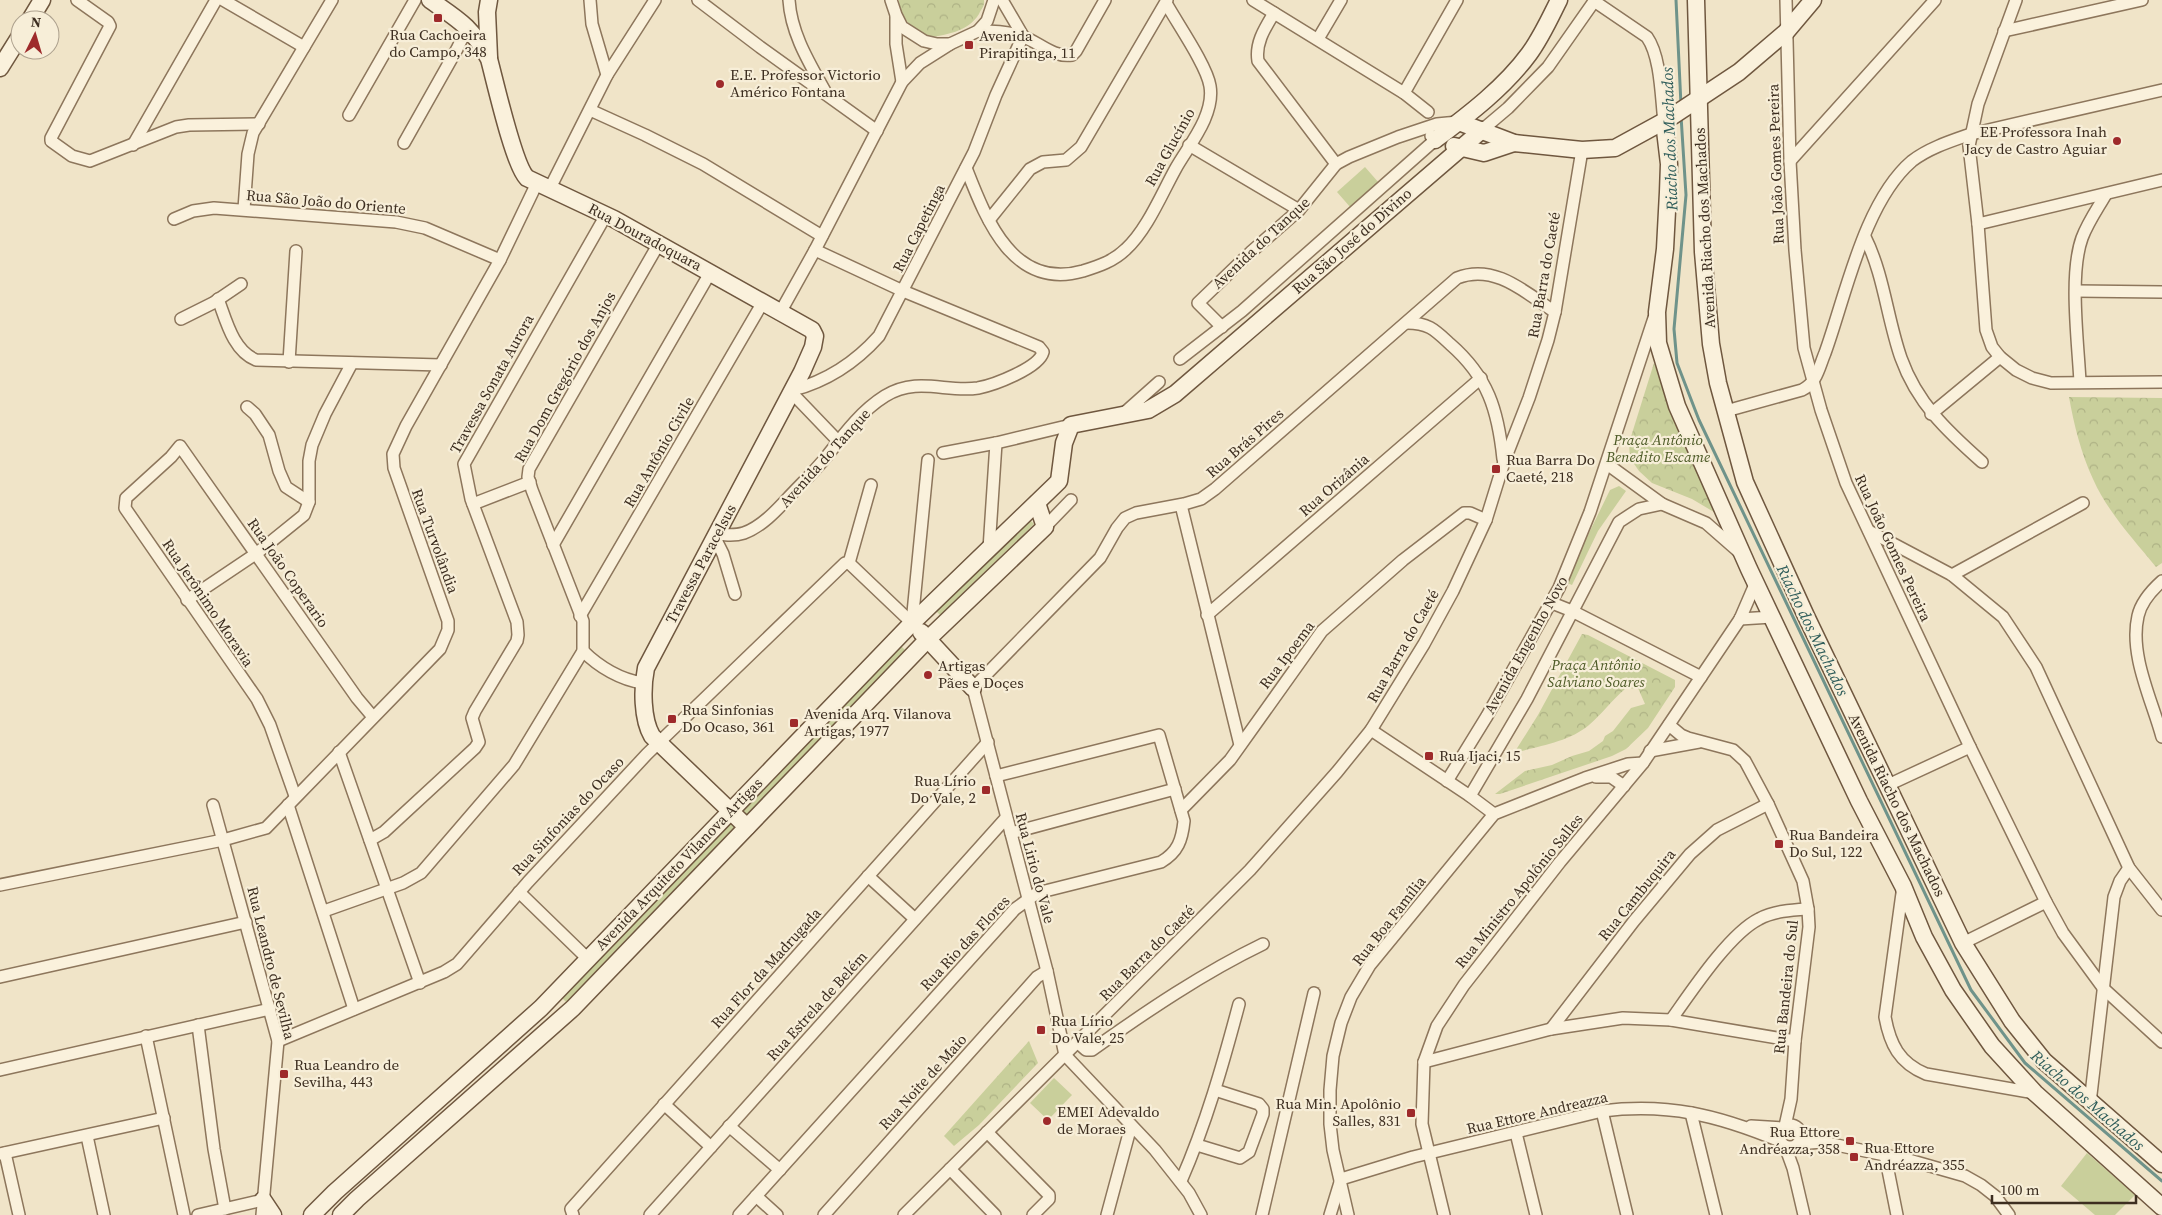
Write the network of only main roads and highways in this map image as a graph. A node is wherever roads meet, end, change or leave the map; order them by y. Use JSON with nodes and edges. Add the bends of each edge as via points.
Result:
{"nodes":[{"id":1,"x":430,"y":0,"type":"edge"},
{"id":2,"x":1559,"y":0,"type":"edge"},
{"id":3,"x":1696,"y":0,"type":"edge"},
{"id":4,"x":1813,"y":0,"type":"edge"},
{"id":5,"x":488,"y":6,"type":"edge"},
{"id":6,"x":468,"y":26,"type":"junction"},
{"id":7,"x":10,"y":50,"type":"edge"},
{"id":8,"x":489,"y":59,"type":"junction"},
{"id":9,"x":2,"y":62,"type":"edge"},
{"id":10,"x":1692,"y":103,"type":"junction"},
{"id":11,"x":1666,"y":120,"type":"junction"},
{"id":12,"x":1459,"y":122,"type":"junction"},
{"id":13,"x":1482,"y":130,"type":"junction"},
{"id":14,"x":1514,"y":143,"type":"junction"},
{"id":15,"x":1460,"y":149,"type":"junction"},
{"id":16,"x":1657,"y":312,"type":"joint"},
{"id":17,"x":792,"y":391,"type":"joint"},
{"id":18,"x":1059,"y":481,"type":"joint"},
{"id":19,"x":1037,"y":503,"type":"junction"},
{"id":20,"x":912,"y":623,"type":"junction"},
{"id":21,"x":928,"y":639,"type":"junction"},
{"id":22,"x":973,"y":688,"type":"road end"},
{"id":23,"x":730,"y":811,"type":"junction"},
{"id":24,"x":747,"y":827,"type":"junction"},
{"id":25,"x":2162,"y":1164,"type":"edge"},
{"id":26,"x":262,"y":1207,"type":"edge"},
{"id":27,"x":2162,"y":1207,"type":"edge"},
{"id":28,"x":273,"y":1215,"type":"edge"},
{"id":29,"x":312,"y":1215,"type":"edge"},
{"id":30,"x":341,"y":1215,"type":"edge"}],
"edges":[{"from":1,"to":6,"type":"main road"},
{"from":2,"to":12,"type":"main road","via":[[1522,63]]},
{"from":3,"to":10,"type":"main road","name":"Avenida Riacho dos Machados"},
{"from":4,"to":10,"type":"main road","via":[[1786,32],[1739,72]]},
{"from":5,"to":6,"type":"main road"},
{"from":5,"to":8,"type":"main road","name":"Rua Douradoquara"},
{"from":6,"to":8,"type":"main road","name":"Rua Douradoquara"},
{"from":7,"to":9,"type":"main road"},
{"from":8,"to":17,"type":"main road","name":"Rua Douradoquara","via":[[521,168],[527,178],[606,215],[812,330],[815,336],[813,347]]},
{"from":10,"to":11,"type":"main road"},
{"from":10,"to":25,"type":"main road","name":"Avenida Riacho dos Machados","via":[[1711,344],[1745,482],[1963,943],[2012,1021],[2044,1061]]},
{"from":11,"to":14,"type":"main road","via":[[1614,148],[1582,150]]},
{"from":11,"to":16,"type":"main road","name":"Avenida Engenho Novo","via":[[1668,192]]},
{"from":12,"to":13,"type":"main road"},
{"from":12,"to":15,"type":"main road","name":"Rua São José do Divino","via":[[1431,134]]},
{"from":13,"to":14,"type":"main road"},
{"from":13,"to":15,"type":"main road","name":"Rua São José do Divino"},
{"from":14,"to":15,"type":"main road","via":[[1484,153]]},
{"from":15,"to":18,"type":"main road","name":"Rua São José do Divino","via":[[1193,380],[1163,402],[1148,410],[1071,425],[1064,443]]},
{"from":16,"to":27,"type":"main road","name":"Avenida Riacho dos Machados","via":[[1658,342],[1677,406],[1772,618],[1924,937],[1953,990],[1992,1046],[2035,1093]]},
{"from":17,"to":23,"type":"main road","name":"Travessa Paracelsus","via":[[646,668],[643,683],[648,728],[652,736]]},
{"from":18,"to":19,"type":"main road","name":"Avenida Arquiteto Vilanova Artigas"},
{"from":19,"to":20,"type":"main road","name":"Avenida Arquiteto Vilanova Artigas"},
{"from":19,"to":21,"type":"main road","name":"Avenida Arquiteto Vilanova Artigas","via":[[1044,527]]},
{"from":20,"to":21,"type":"main road"},
{"from":20,"to":23,"type":"main road","name":"Avenida Arquiteto Vilanova Artigas"},
{"from":21,"to":22,"type":"main road"},
{"from":21,"to":24,"type":"main road","name":"Avenida Arquiteto Vilanova Artigas"},
{"from":23,"to":24,"type":"main road","name":"Travessa Paracelsus"},
{"from":23,"to":29,"type":"main road","name":"Avenida Arquiteto Vilanova Artigas","via":[[541,1008]]},
{"from":24,"to":30,"type":"main road","name":"Avenida Arquiteto Vilanova Artigas","via":[[572,1008]]},
{"from":26,"to":28,"type":"main road"}]}
